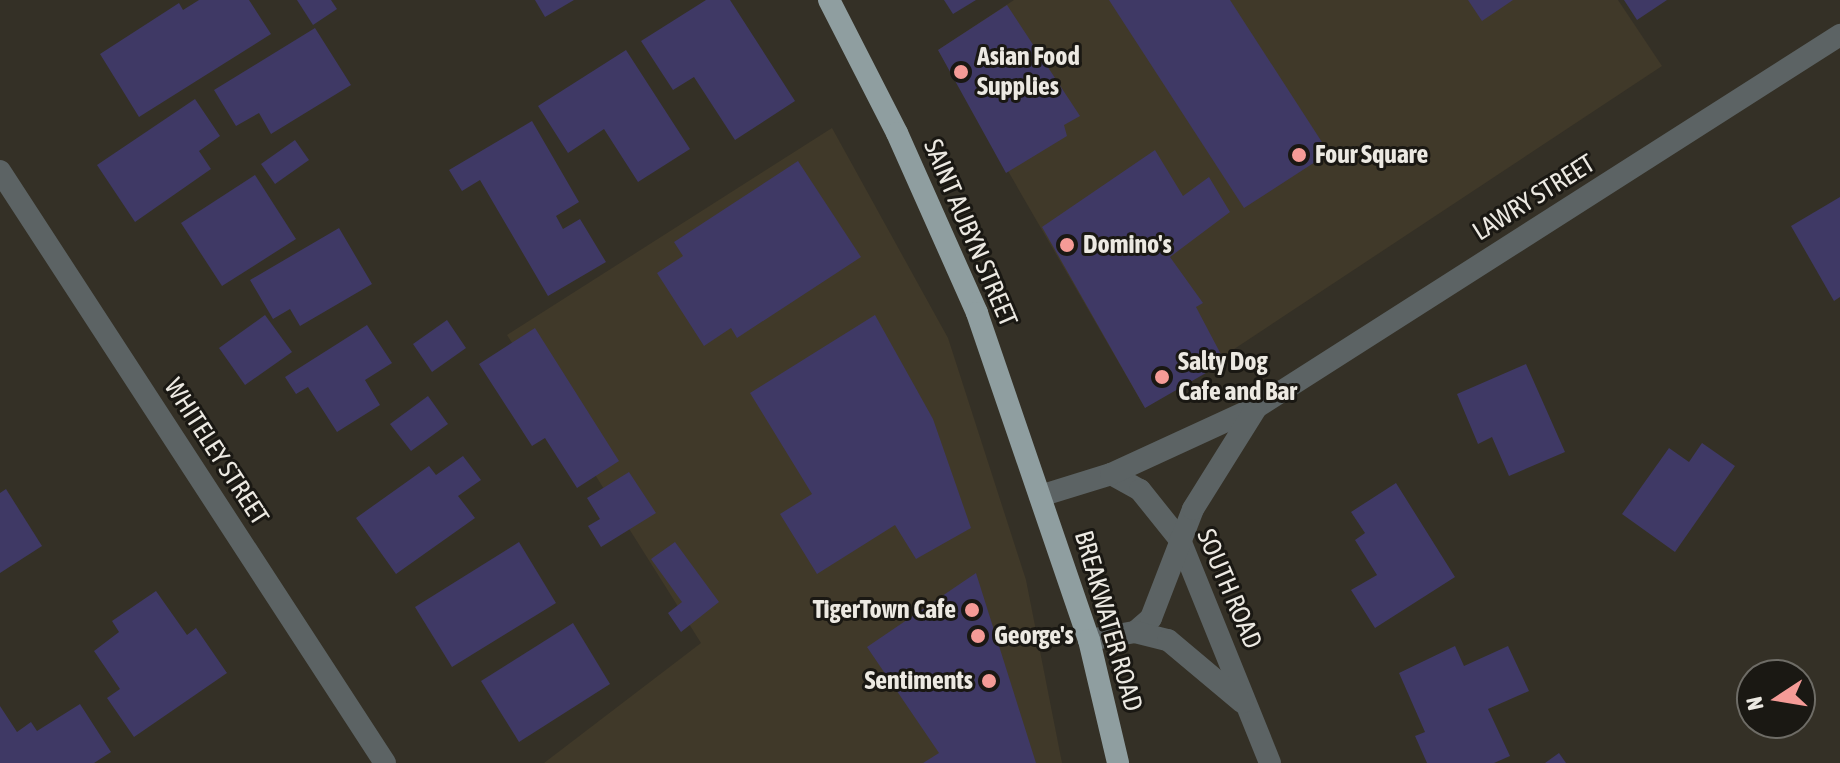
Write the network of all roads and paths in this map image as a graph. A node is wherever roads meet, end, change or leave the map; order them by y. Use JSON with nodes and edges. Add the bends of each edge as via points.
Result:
{"nodes":[{"id":1,"x":829,"y":0,"type":"edge"},
{"id":2,"x":1840,"y":35,"type":"edge"},
{"id":3,"x":0,"y":171,"type":"edge"},
{"id":4,"x":1257,"y":407,"type":"junction"},
{"id":5,"x":1111,"y":474,"type":"junction"},
{"id":6,"x":1040,"y":496,"type":"junction"},
{"id":7,"x":1180,"y":540,"type":"junction"},
{"id":8,"x":1135,"y":632,"type":"junction"},
{"id":9,"x":1089,"y":640,"type":"junction"},
{"id":10,"x":1246,"y":705,"type":"junction"},
{"id":11,"x":385,"y":763,"type":"edge"},
{"id":12,"x":1118,"y":763,"type":"edge"},
{"id":13,"x":1270,"y":763,"type":"edge"}],
"edges":[{"from":1,"to":6,"type":"highway","name":"SAINT AUBYN STREET","via":[[897,133],[977,313]]},
{"from":2,"to":4,"type":"street","name":"LAWRY STREET"},
{"from":3,"to":11,"type":"street","name":"WHITELEY STREET"},
{"from":4,"to":5,"type":"street","name":"LAWRY STREET"},
{"from":4,"to":7,"type":"street","name":"LAWRY STREET","via":[[1224,454]]},
{"from":5,"to":6,"type":"street","name":"LAWRY STREET"},
{"from":5,"to":7,"type":"street","name":"SOUTH ROAD","via":[[1140,490]]},
{"from":6,"to":9,"type":"highway","name":"BREAKWATER ROAD"},
{"from":7,"to":8,"type":"street","name":"LAWRY STREET","via":[[1151,618]]},
{"from":7,"to":10,"type":"street","name":"SOUTH ROAD"},
{"from":8,"to":9,"type":"street"},
{"from":8,"to":10,"type":"street","name":"SOUTH ROAD","via":[[1179,647]]},
{"from":9,"to":12,"type":"highway","name":"BREAKWATER ROAD"},
{"from":10,"to":13,"type":"street","name":"SOUTH ROAD"}]}
